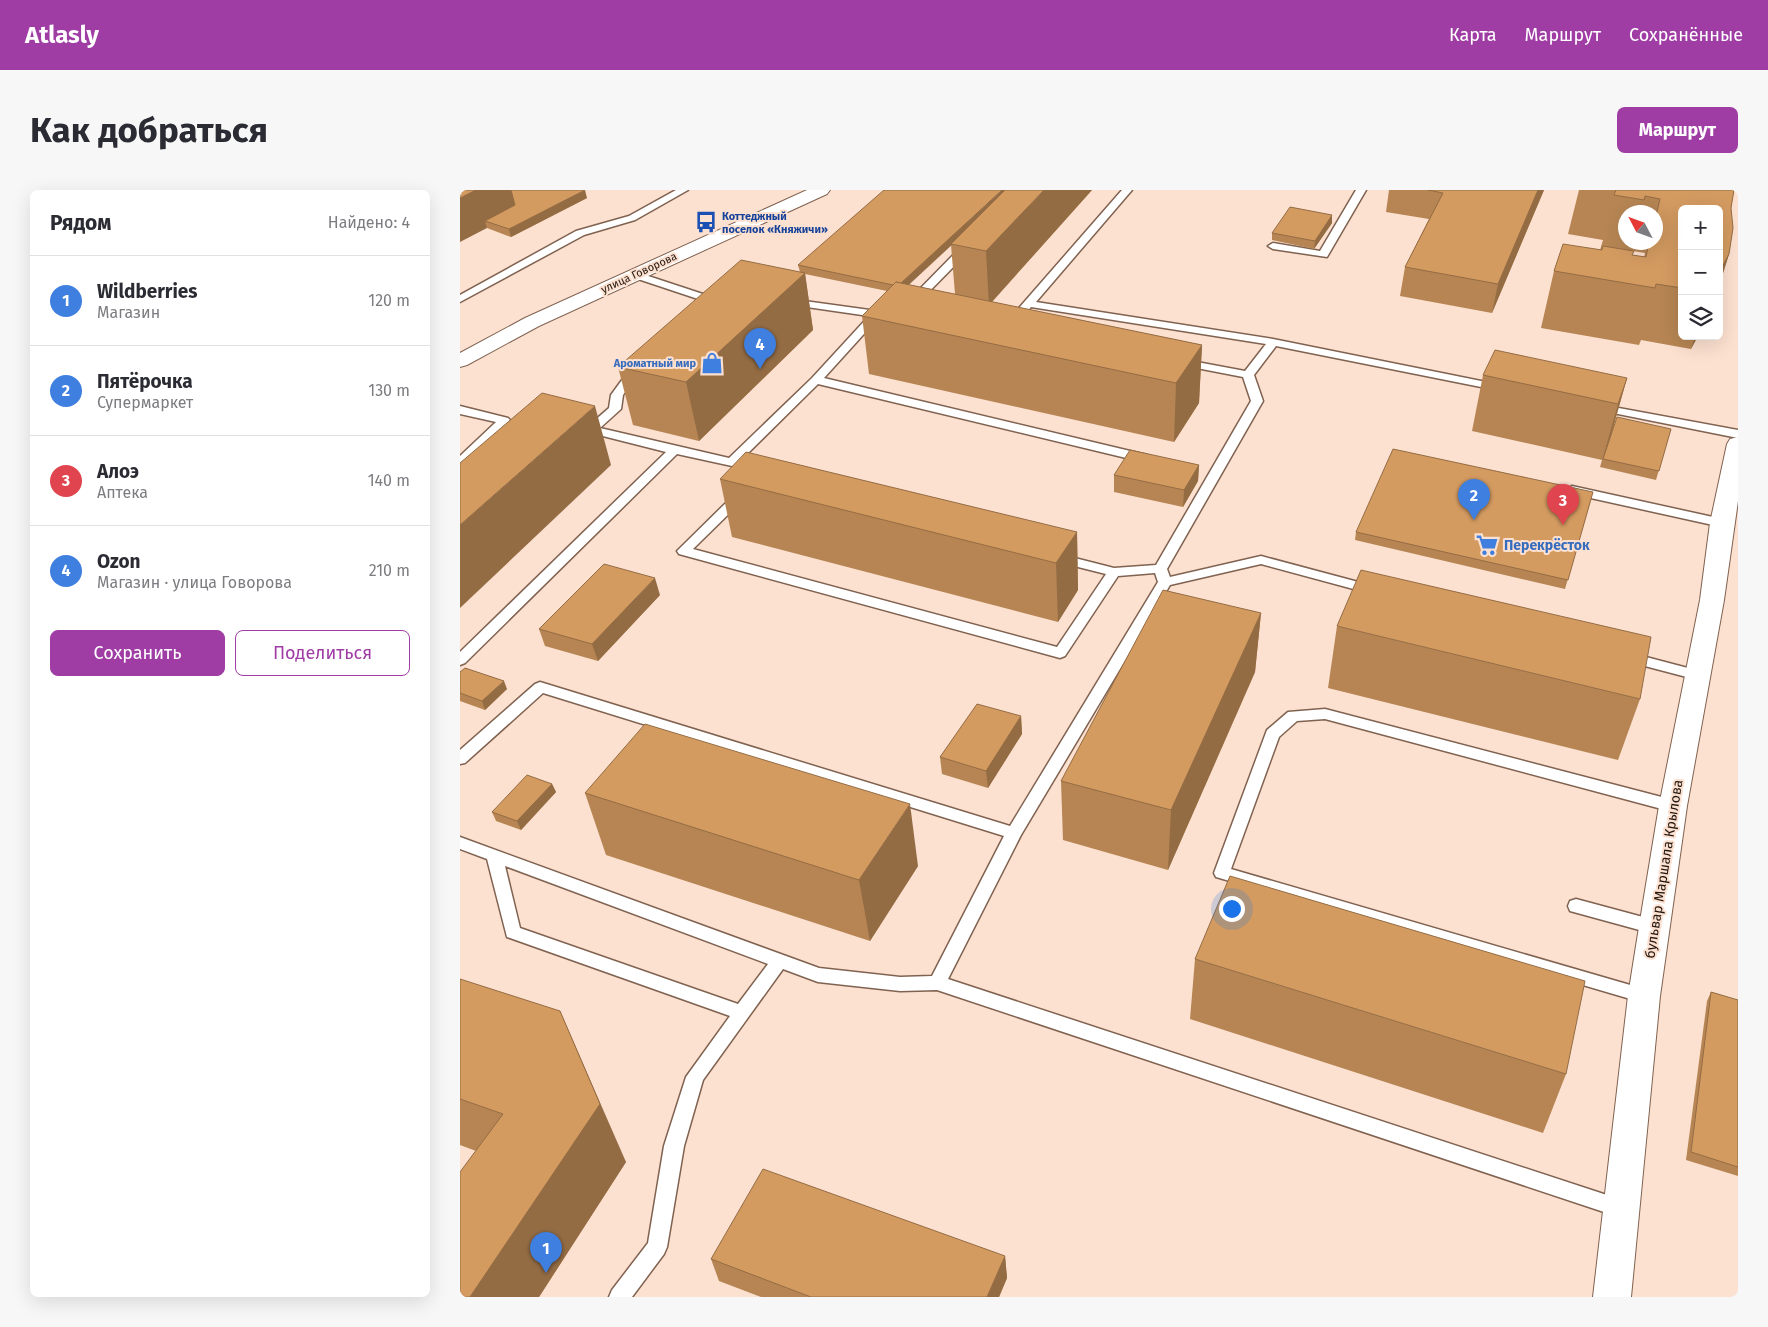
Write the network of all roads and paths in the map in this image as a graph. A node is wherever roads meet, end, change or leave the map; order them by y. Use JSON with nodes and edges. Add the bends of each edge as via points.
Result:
{"nodes":[{"id":1,"x":683,"y":190,"type":"edge"},
{"id":2,"x":821,"y":190,"type":"edge"},
{"id":3,"x":1127,"y":190,"type":"edge"},
{"id":4,"x":1361,"y":190,"type":"edge"},
{"id":5,"x":977,"y":237,"type":"edge"},
{"id":6,"x":1273,"y":246,"type":"dead end"},
{"id":7,"x":636,"y":275,"type":"junction"},
{"id":8,"x":460,"y":299,"type":"edge"},
{"id":9,"x":780,"y":300,"type":"edge"},
{"id":10,"x":1029,"y":304,"type":"junction"},
{"id":11,"x":705,"y":313,"type":"edge"},
{"id":12,"x":921,"y":313,"type":"edge"},
{"id":13,"x":1019,"y":316,"type":"edge"},
{"id":14,"x":1273,"y":342,"type":"junction"},
{"id":15,"x":1172,"y":360,"type":"edge"},
{"id":16,"x":460,"y":361,"type":"edge"},
{"id":17,"x":644,"y":361,"type":"edge"},
{"id":18,"x":1248,"y":375,"type":"junction"},
{"id":19,"x":816,"y":380,"type":"junction"},
{"id":20,"x":1515,"y":390,"type":"edge"},
{"id":21,"x":1583,"y":404,"type":"edge"},
{"id":22,"x":460,"y":410,"type":"edge"},
{"id":23,"x":1738,"y":434,"type":"edge"},
{"id":24,"x":1738,"y":444,"type":"edge"},
{"id":25,"x":674,"y":450,"type":"junction"},
{"id":26,"x":1156,"y":461,"type":"edge"},
{"id":27,"x":460,"y":462,"type":"edge"},
{"id":28,"x":732,"y":462,"type":"junction"},
{"id":29,"x":743,"y":472,"type":"edge"},
{"id":30,"x":1560,"y":488,"type":"edge"},
{"id":31,"x":747,"y":489,"type":"edge"},
{"id":32,"x":1722,"y":523,"type":"junction"},
{"id":33,"x":1047,"y":555,"type":"edge"},
{"id":34,"x":1160,"y":569,"type":"junction"},
{"id":35,"x":1114,"y":572,"type":"junction"},
{"id":36,"x":1165,"y":582,"type":"junction"},
{"id":37,"x":1385,"y":593,"type":"edge"},
{"id":38,"x":1613,"y":653,"type":"edge"},
{"id":39,"x":460,"y":660,"type":"edge"},
{"id":40,"x":1698,"y":675,"type":"junction"},
{"id":41,"x":460,"y":759,"type":"edge"},
{"id":42,"x":1673,"y":806,"type":"junction"},
{"id":43,"x":1014,"y":833,"type":"junction"},
{"id":44,"x":461,"y":846,"type":"edge"},
{"id":45,"x":494,"y":856,"type":"junction"},
{"id":46,"x":1576,"y":906,"type":"dead end"},
{"id":47,"x":1654,"y":927,"type":"junction"},
{"id":48,"x":779,"y":961,"type":"junction"},
{"id":49,"x":937,"y":983,"type":"junction"},
{"id":50,"x":1644,"y":996,"type":"junction"},
{"id":51,"x":742,"y":1013,"type":"junction"},
{"id":52,"x":1622,"y":1209,"type":"junction"},
{"id":53,"x":619,"y":1297,"type":"edge"},
{"id":54,"x":1612,"y":1297,"type":"edge"}],
"edges":[{"from":1,"to":8,"type":"lane","via":[[632,218],[580,233]]},
{"from":2,"to":7,"type":"street","name":"улица Говорова"},
{"from":3,"to":10,"type":"lane"},
{"from":4,"to":6,"type":"lane","via":[[1322,255]]},
{"from":5,"to":12,"type":"lane","via":[[904,312]]},
{"from":7,"to":11,"type":"lane","via":[[723,302]]},
{"from":7,"to":16,"type":"street","name":"улица Говорова","via":[[532,322]]},
{"from":9,"to":19,"type":"lane","via":[[881,314]]},
{"from":10,"to":13,"type":"lane"},
{"from":10,"to":14,"type":"lane"},
{"from":14,"to":18,"type":"lane"},
{"from":14,"to":20,"type":"lane"},
{"from":15,"to":18,"type":"lane"},
{"from":17,"to":25,"type":"lane","via":[[617,395],[615,409],[591,429]]},
{"from":18,"to":34,"type":"lane","via":[[1257,401],[1209,474]]},
{"from":19,"to":26,"type":"lane"},
{"from":19,"to":28,"type":"lane"},
{"from":21,"to":23,"type":"lane"},
{"from":22,"to":27,"type":"lane","via":[[504,420]]},
{"from":24,"to":32,"type":"street","name":"бульвар Маршала Крылова"},
{"from":25,"to":28,"type":"lane"},
{"from":25,"to":39,"type":"lane"},
{"from":28,"to":29,"type":"lane"},
{"from":30,"to":32,"type":"lane"},
{"from":31,"to":35,"type":"lane","via":[[684,551],[1060,654]]},
{"from":32,"to":40,"type":"street","name":"бульвар Маршала Крылова"},
{"from":33,"to":35,"type":"lane"},
{"from":34,"to":35,"type":"lane"},
{"from":34,"to":36,"type":"lane"},
{"from":36,"to":37,"type":"lane","via":[[1261,560]]},
{"from":36,"to":43,"type":"lane"},
{"from":38,"to":40,"type":"lane"},
{"from":40,"to":42,"type":"street","name":"бульвар Маршала Крылова"},
{"from":41,"to":43,"type":"lane","via":[[540,687]]},
{"from":42,"to":47,"type":"street","name":"бульвар Маршала Крылова"},
{"from":42,"to":50,"type":"lane","via":[[1325,714],[1293,716],[1272,734],[1222,873]]},
{"from":43,"to":49,"type":"lane"},
{"from":44,"to":45,"type":"lane"},
{"from":45,"to":48,"type":"lane"},
{"from":45,"to":51,"type":"lane","via":[[513,932]]},
{"from":46,"to":47,"type":"lane"},
{"from":47,"to":50,"type":"street","name":"бульвар Маршала Крылова"},
{"from":48,"to":49,"type":"lane","via":[[818,975],[900,984]]},
{"from":48,"to":51,"type":"lane"},
{"from":49,"to":52,"type":"lane"},
{"from":50,"to":52,"type":"street","name":"бульвар Маршала Крылова"},
{"from":51,"to":53,"type":"lane","via":[[695,1077],[674,1146],[656,1247]]},
{"from":52,"to":54,"type":"street","name":"бульвар Маршала Крылова"}]}
